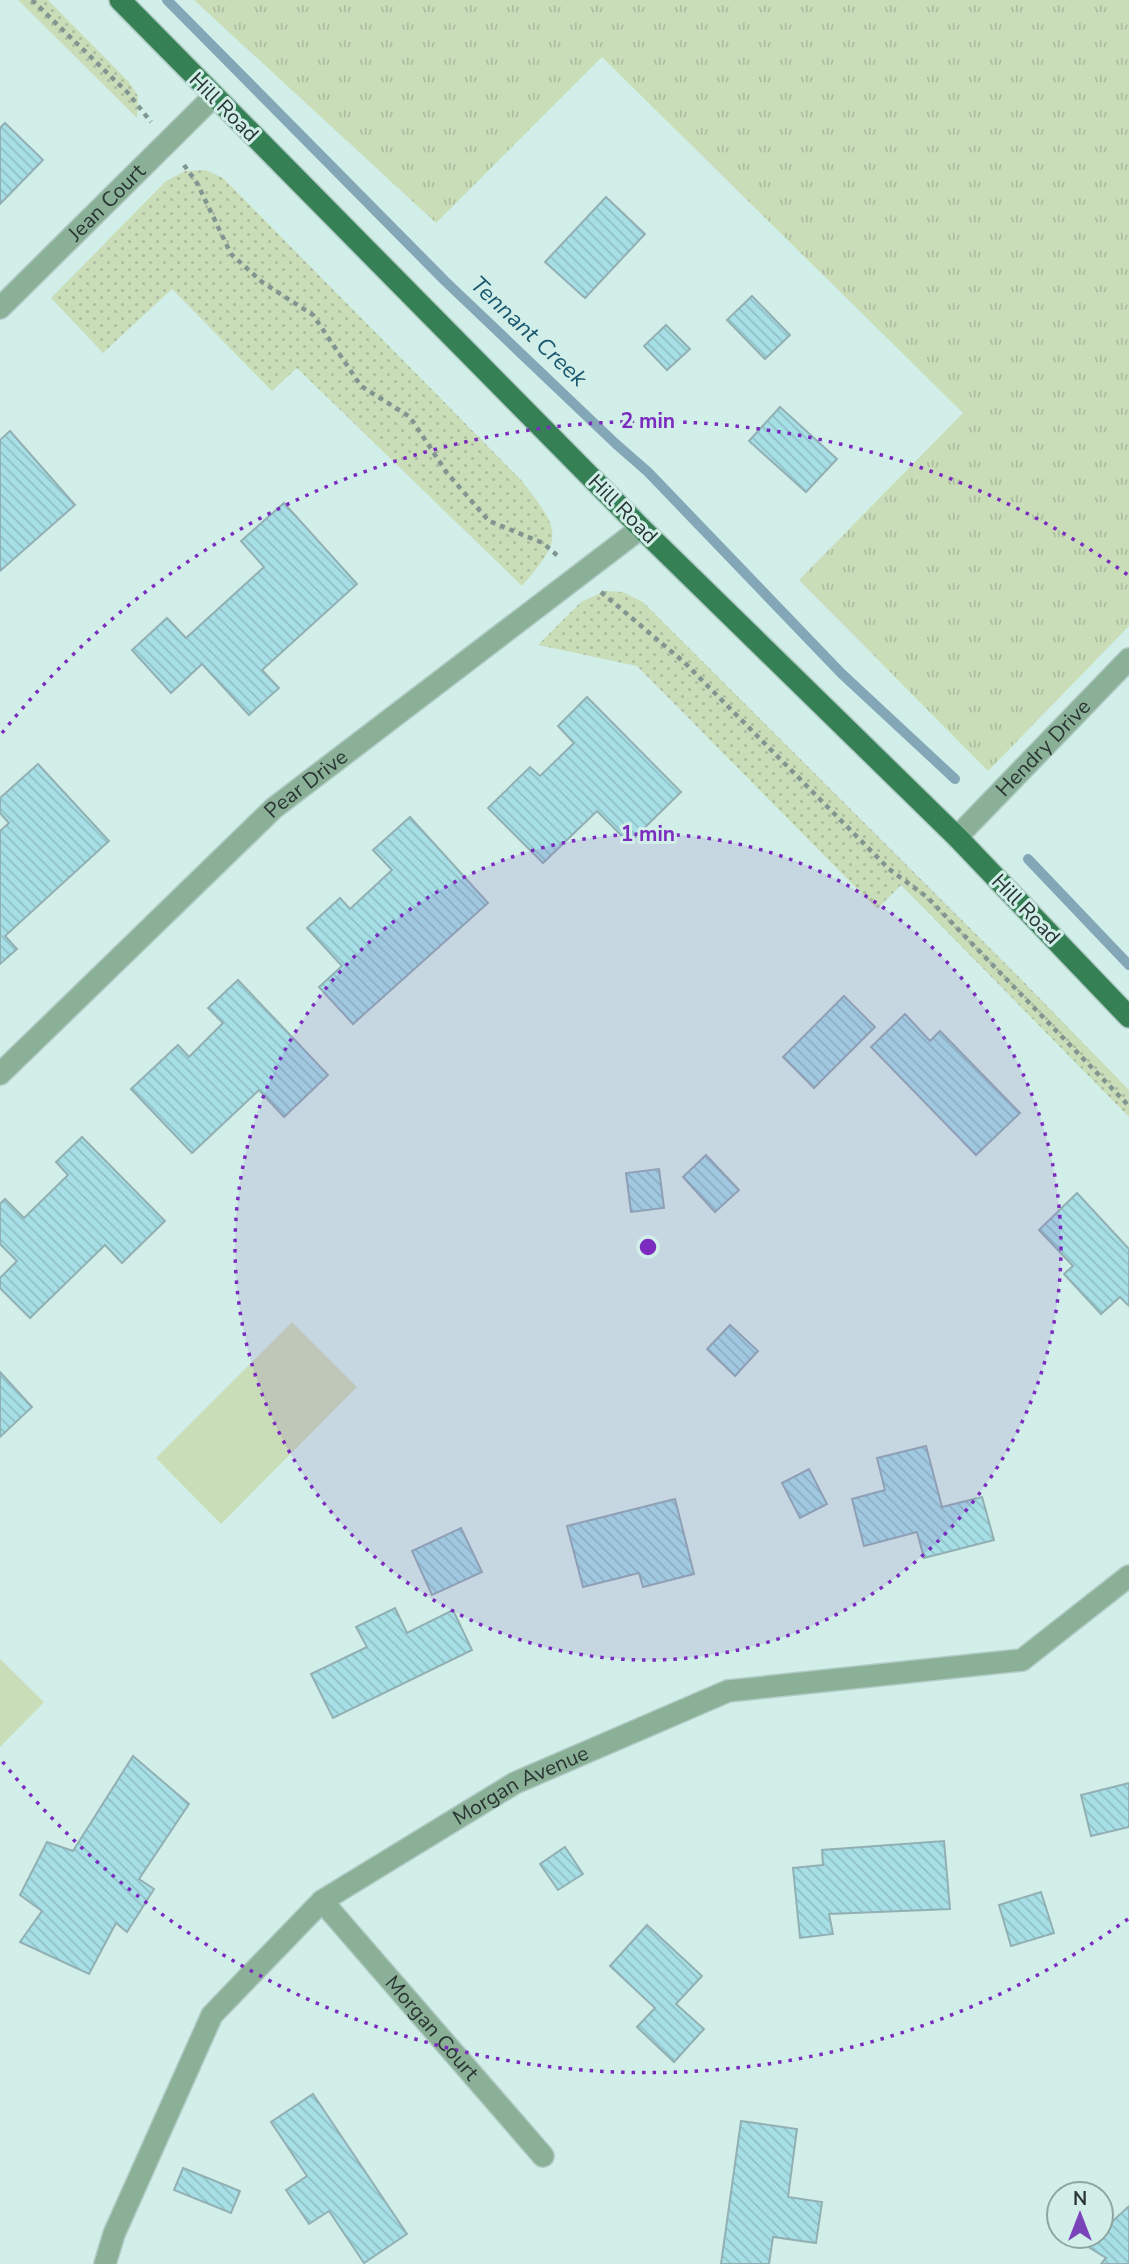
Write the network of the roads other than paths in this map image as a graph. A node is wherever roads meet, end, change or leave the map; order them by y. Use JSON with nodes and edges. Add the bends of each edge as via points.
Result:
{"nodes":[{"id":1,"x":120,"y":0,"type":"edge"},
{"id":2,"x":213,"y":97,"type":"junction"},
{"id":3,"x":0,"y":308,"type":"edge"},
{"id":4,"x":641,"y":528,"type":"junction"},
{"id":5,"x":1129,"y":659,"type":"edge"},
{"id":6,"x":957,"y":836,"type":"junction"},
{"id":7,"x":1129,"y":1017,"type":"edge"},
{"id":8,"x":0,"y":1074,"type":"edge"},
{"id":9,"x":1129,"y":1576,"type":"edge"},
{"id":10,"x":322,"y":1900,"type":"junction"},
{"id":11,"x":543,"y":2155,"type":"dead end"},
{"id":12,"x":105,"y":2264,"type":"edge"}],
"edges":[{"from":1,"to":2,"type":"main road","name":"Hill Road"},
{"from":2,"to":3,"type":"street","name":"Jean Court"},
{"from":2,"to":4,"type":"main road","name":"Hill Road"},
{"from":4,"to":6,"type":"main road","name":"Hill Road"},
{"from":4,"to":8,"type":"street","name":"Pear Drive","via":[[274,808]]},
{"from":5,"to":6,"type":"street","name":"Hendry Drive"},
{"from":6,"to":7,"type":"main road","name":"Hill Road"},
{"from":9,"to":10,"type":"street","name":"Morgan Avenue","via":[[1023,1660],[729,1691],[515,1783]]},
{"from":10,"to":11,"type":"street","name":"Morgan Court"},
{"from":10,"to":12,"type":"street","name":"Morgan Avenue","via":[[212,2015],[114,2234]]}]}
